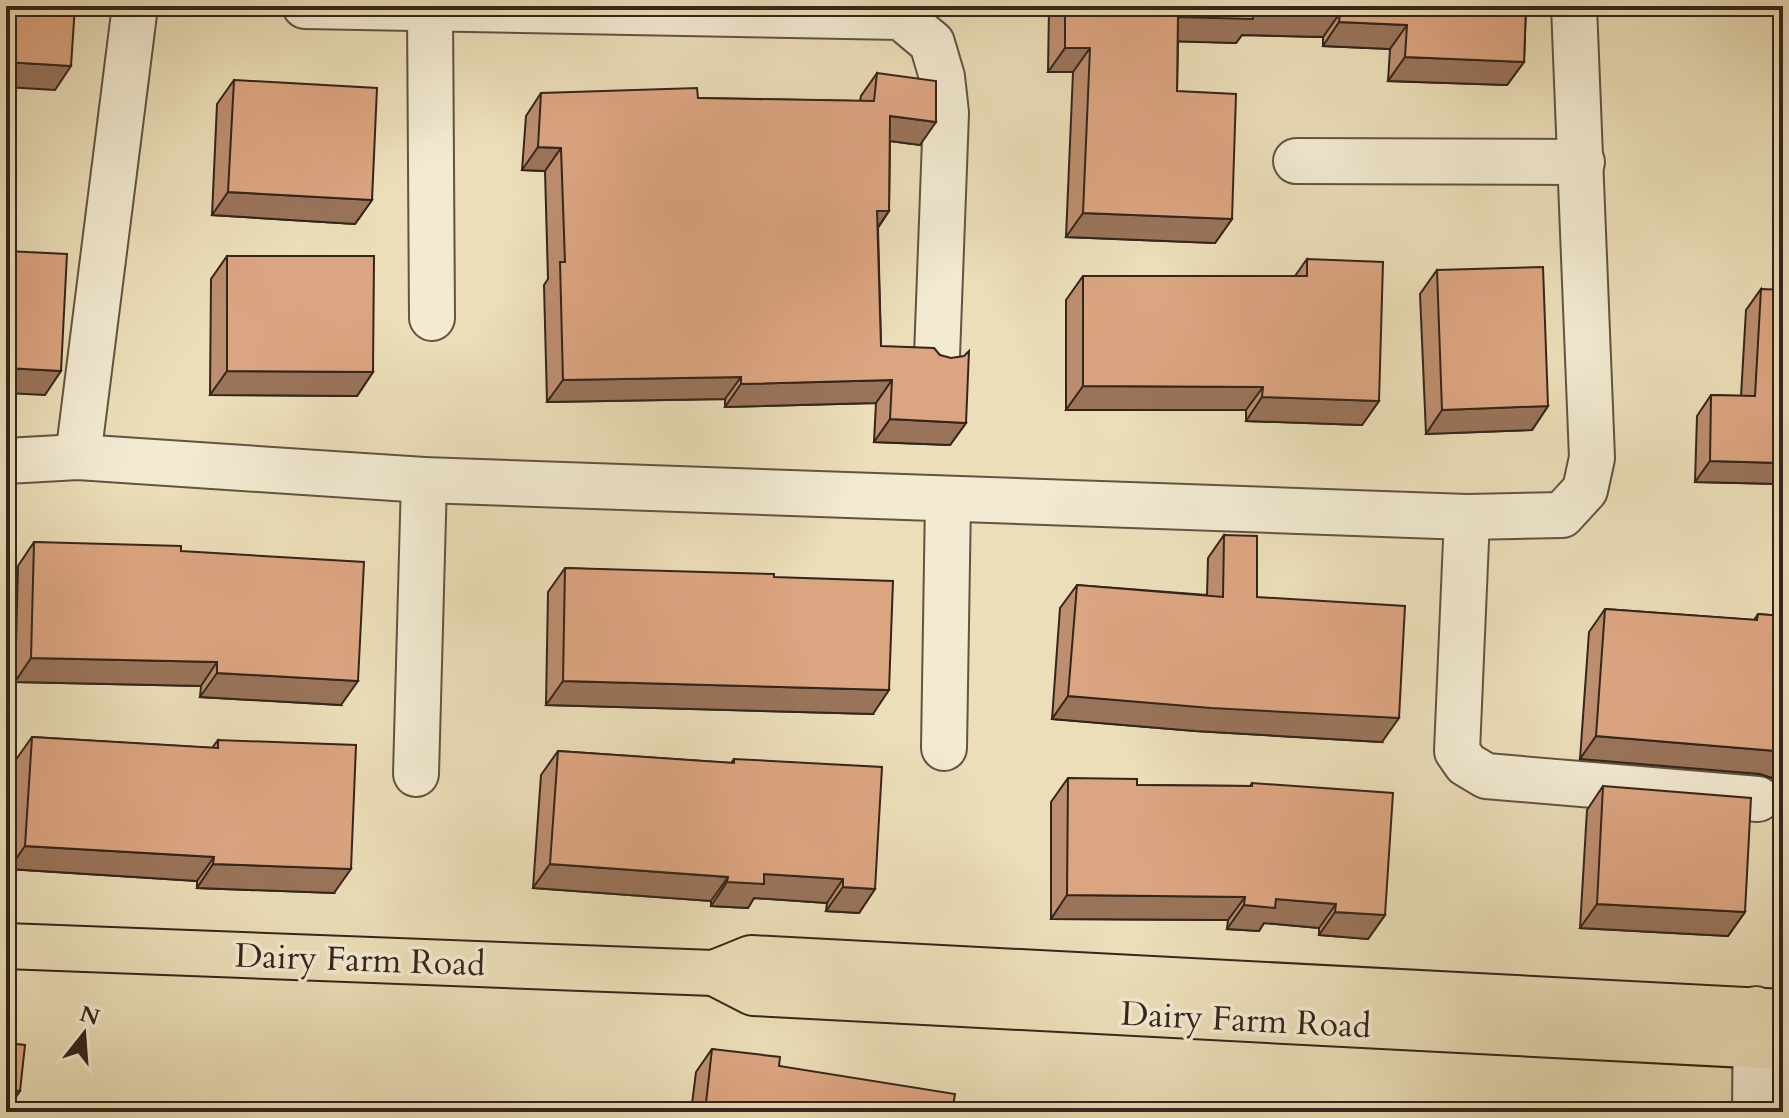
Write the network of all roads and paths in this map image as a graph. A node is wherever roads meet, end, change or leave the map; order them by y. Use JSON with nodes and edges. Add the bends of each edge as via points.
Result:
{"nodes":[{"id":1,"x":135,"y":6,"type":"edge"},
{"id":2,"x":305,"y":6,"type":"edge"},
{"id":3,"x":1574,"y":6,"type":"edge"},
{"id":4,"x":430,"y":9,"type":"junction"},
{"id":5,"x":902,"y":12,"type":"edge"},
{"id":6,"x":1296,"y":161,"type":"dead end"},
{"id":7,"x":1582,"y":162,"type":"junction"},
{"id":8,"x":432,"y":318,"type":"dead end"},
{"id":9,"x":937,"y":356,"type":"edge"},
{"id":10,"x":78,"y":457,"type":"junction"},
{"id":11,"x":6,"y":461,"type":"edge"},
{"id":12,"x":424,"y":480,"type":"junction"},
{"id":13,"x":948,"y":500,"type":"junction"},
{"id":14,"x":1467,"y":517,"type":"junction"},
{"id":15,"x":944,"y":748,"type":"dead end"},
{"id":16,"x":416,"y":774,"type":"dead end"},
{"id":17,"x":1758,"y":799,"type":"dead end"},
{"id":18,"x":6,"y":946,"type":"edge"},
{"id":19,"x":1769,"y":1028,"type":"edge"},
{"id":20,"x":1755,"y":1112,"type":"edge"}],
"edges":[{"from":1,"to":10,"type":"street"},
{"from":2,"to":4,"type":"street"},
{"from":3,"to":7,"type":"street"},
{"from":4,"to":5,"type":"street"},
{"from":4,"to":8,"type":"street"},
{"from":5,"to":9,"type":"street","via":[[932,43],[946,113]]},
{"from":6,"to":7,"type":"street"},
{"from":7,"to":14,"type":"street","via":[[1592,458],[1585,490],[1562,515]]},
{"from":10,"to":11,"type":"street"},
{"from":10,"to":12,"type":"street"},
{"from":12,"to":13,"type":"street"},
{"from":12,"to":16,"type":"street"},
{"from":13,"to":14,"type":"street"},
{"from":13,"to":15,"type":"street"},
{"from":14,"to":17,"type":"street","via":[[1457,751],[1466,764],[1486,776],[1522,781]]},
{"from":18,"to":19,"type":"main road","name":"Dairy Farm Road","via":[[714,973],[751,958]]},
{"from":19,"to":20,"type":"street"}]}
